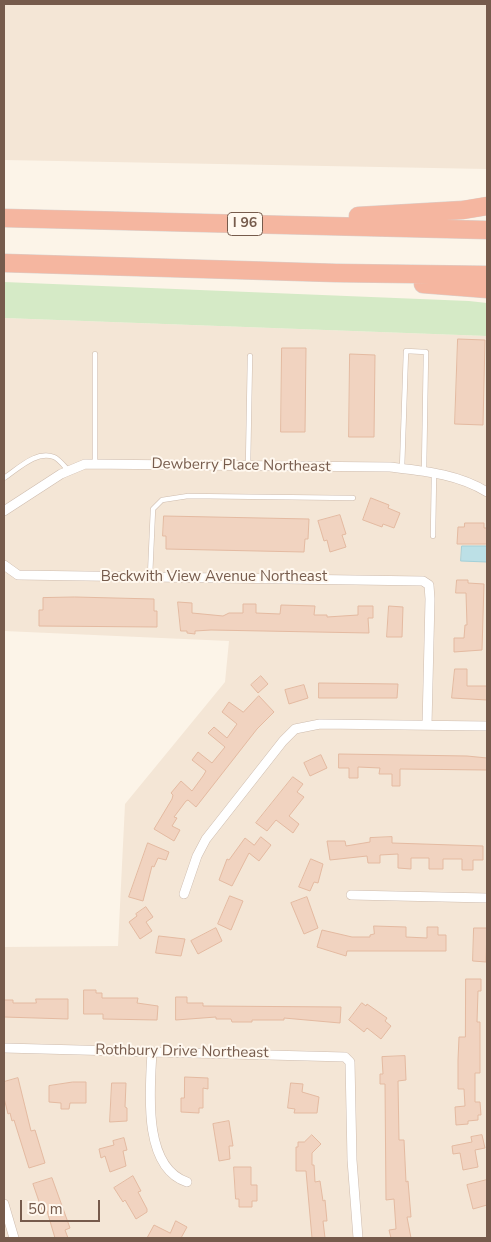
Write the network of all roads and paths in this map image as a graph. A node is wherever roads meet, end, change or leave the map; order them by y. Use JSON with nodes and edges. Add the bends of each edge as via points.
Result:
{"nodes":[{"id":1,"x":487,"y":206,"type":"edge"},
{"id":2,"x":4,"y":218,"type":"edge"},
{"id":3,"x":244,"y":224,"type":"junction"},
{"id":4,"x":487,"y":230,"type":"edge"},
{"id":5,"x":4,"y":263,"type":"edge"},
{"id":6,"x":336,"y":273,"type":"junction"},
{"id":7,"x":487,"y":275,"type":"edge"},
{"id":8,"x":487,"y":289,"type":"edge"},
{"id":9,"x":95,"y":354,"type":"dead end"},
{"id":10,"x":250,"y":356,"type":"dead end"},
{"id":11,"x":95,"y":464,"type":"junction"},
{"id":12,"x":248,"y":466,"type":"junction"},
{"id":13,"x":402,"y":469,"type":"junction"},
{"id":14,"x":69,"y":471,"type":"junction"},
{"id":15,"x":429,"y":472,"type":"junction"},
{"id":16,"x":4,"y":478,"type":"edge"},
{"id":17,"x":486,"y":489,"type":"edge"},
{"id":18,"x":353,"y":498,"type":"dead end"},
{"id":19,"x":4,"y":511,"type":"edge"},
{"id":20,"x":434,"y":536,"type":"dead end"},
{"id":21,"x":4,"y":565,"type":"edge"},
{"id":22,"x":150,"y":576,"type":"junction"},
{"id":23,"x":427,"y":725,"type":"junction"},
{"id":24,"x":487,"y":726,"type":"edge"},
{"id":25,"x":184,"y":894,"type":"dead end"},
{"id":26,"x":351,"y":895,"type":"dead end"},
{"id":27,"x":487,"y":898,"type":"edge"},
{"id":28,"x":4,"y":1048,"type":"edge"},
{"id":29,"x":152,"y":1052,"type":"junction"},
{"id":30,"x":187,"y":1182,"type":"dead end"},
{"id":31,"x":4,"y":1204,"type":"edge"},
{"id":32,"x":14,"y":1238,"type":"edge"},
{"id":33,"x":358,"y":1238,"type":"edge"}],
"edges":[{"from":1,"to":3,"type":"highway"},
{"from":2,"to":3,"type":"highway","number":"I 96"},
{"from":3,"to":4,"type":"highway","number":"I 96"},
{"from":5,"to":6,"type":"highway"},
{"from":6,"to":7,"type":"highway"},
{"from":6,"to":8,"type":"highway","via":[[391,282]]},
{"from":9,"to":11,"type":"lane"},
{"from":10,"to":12,"type":"lane"},
{"from":11,"to":12,"type":"street","name":"Dewberry Place Northeast"},
{"from":11,"to":14,"type":"street","name":"Dewberry Place Northeast","via":[[85,464]]},
{"from":12,"to":13,"type":"street","name":"Dewberry Place Northeast"},
{"from":13,"to":15,"type":"street","name":"Dewberry Place Northeast"},
{"from":13,"to":15,"type":"lane","via":[[406,350],[426,352]]},
{"from":14,"to":16,"type":"lane","via":[[55,457],[42,455]]},
{"from":14,"to":19,"type":"street","name":"Dewberry Place Northeast"},
{"from":15,"to":17,"type":"street","name":"Dewberry Place Northeast"},
{"from":15,"to":20,"type":"lane"},
{"from":18,"to":22,"type":"lane","via":[[188,496],[162,500],[153,510]]},
{"from":21,"to":22,"type":"street","name":"Beckwith View Avenue Northeast","via":[[18,575]]},
{"from":22,"to":23,"type":"street","name":"Beckwith View Avenue Northeast","via":[[415,579],[428,583]]},
{"from":23,"to":24,"type":"street"},
{"from":23,"to":25,"type":"street","via":[[320,724],[295,729],[206,839]]},
{"from":26,"to":27,"type":"street"},
{"from":28,"to":29,"type":"street","name":"Rothbury Drive Northeast"},
{"from":29,"to":30,"type":"street","via":[[150,1108],[153,1133],[160,1156],[173,1173]]},
{"from":29,"to":33,"type":"street","name":"Rothbury Drive Northeast","via":[[345,1057],[351,1069],[352,1160]]},
{"from":31,"to":32,"type":"street"}]}
